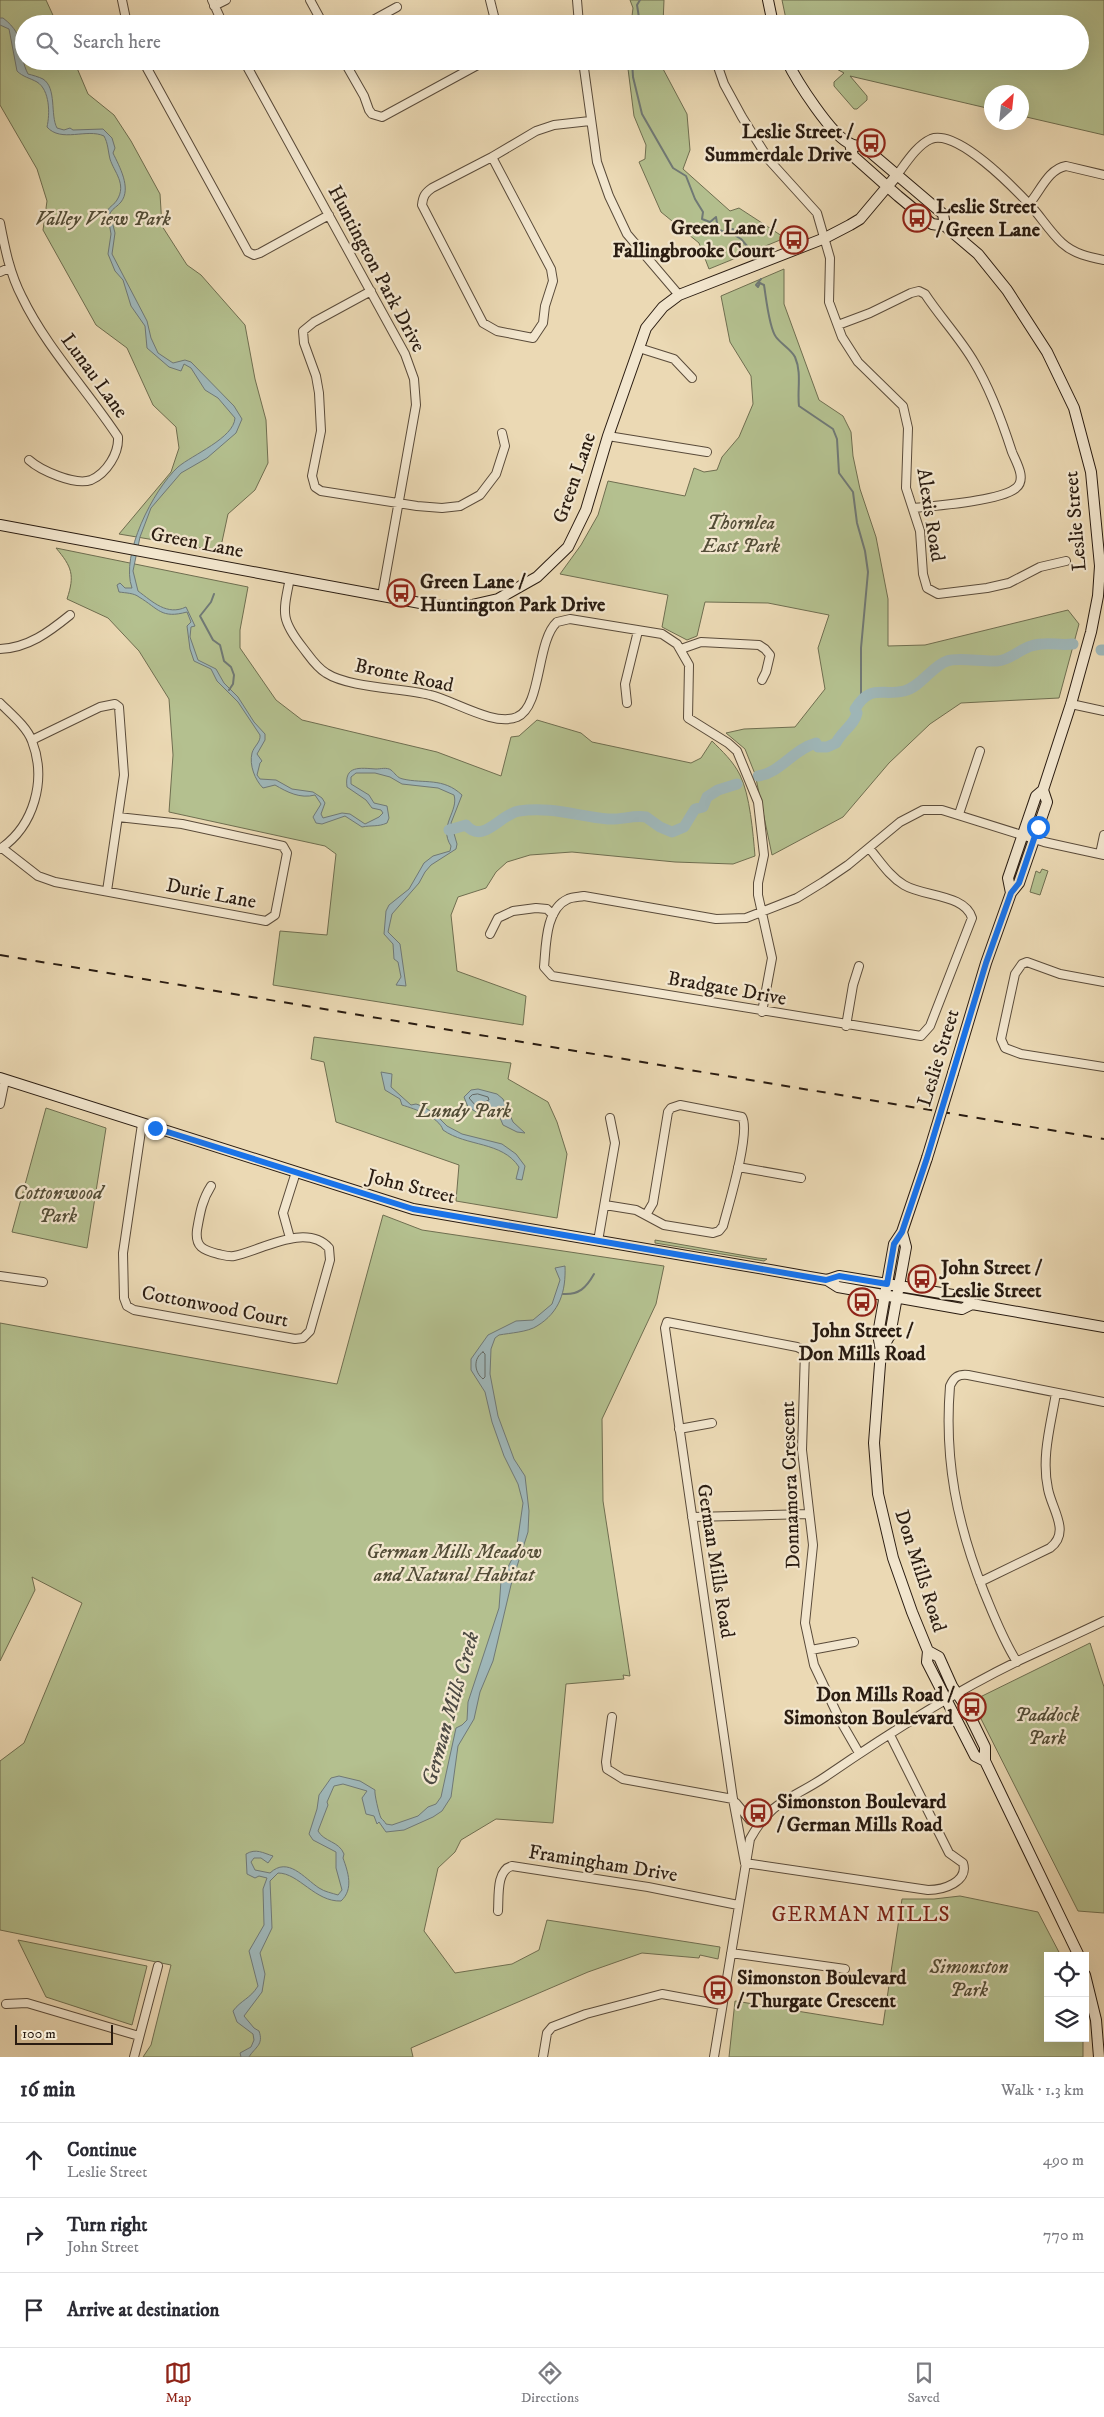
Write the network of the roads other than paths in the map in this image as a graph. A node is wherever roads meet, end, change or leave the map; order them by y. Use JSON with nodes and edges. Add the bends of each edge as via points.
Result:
{"nodes":[{"id":1,"x":122,"y":0,"type":"edge"},
{"id":2,"x":226,"y":0,"type":"edge"},
{"id":3,"x":310,"y":0,"type":"edge"},
{"id":4,"x":490,"y":0,"type":"edge"},
{"id":5,"x":577,"y":0,"type":"edge"},
{"id":6,"x":768,"y":0,"type":"edge"},
{"id":7,"x":213,"y":3,"type":"edge"},
{"id":8,"x":397,"y":7,"type":"dead end"},
{"id":9,"x":125,"y":15,"type":"edge"},
{"id":10,"x":219,"y":15,"type":"edge"},
{"id":11,"x":318,"y":15,"type":"edge"},
{"id":12,"x":382,"y":15,"type":"edge"},
{"id":13,"x":494,"y":15,"type":"edge"},
{"id":14,"x":578,"y":15,"type":"edge"},
{"id":15,"x":771,"y":15,"type":"edge"},
{"id":16,"x":147,"y":70,"type":"edge"},
{"id":17,"x":249,"y":70,"type":"edge"},
{"id":18,"x":349,"y":70,"type":"edge"},
{"id":19,"x":468,"y":70,"type":"edge"},
{"id":20,"x":584,"y":70,"type":"edge"},
{"id":21,"x":719,"y":70,"type":"edge"},
{"id":22,"x":791,"y":70,"type":"edge"},
{"id":23,"x":590,"y":121,"type":"junction"},
{"id":24,"x":850,"y":144,"type":"junction"},
{"id":25,"x":492,"y":157,"type":"junction"},
{"id":26,"x":898,"y":175,"type":"junction"},
{"id":27,"x":1104,"y":175,"type":"edge"},
{"id":28,"x":888,"y":186,"type":"junction"},
{"id":29,"x":1029,"y":204,"type":"junction"},
{"id":30,"x":329,"y":215,"type":"junction"},
{"id":31,"x":0,"y":223,"type":"edge"},
{"id":32,"x":945,"y":226,"type":"junction"},
{"id":33,"x":826,"y":238,"type":"junction"},
{"id":34,"x":1104,"y":260,"type":"edge"},
{"id":35,"x":9,"y":268,"type":"junction"},
{"id":36,"x":0,"y":272,"type":"edge"},
{"id":37,"x":371,"y":291,"type":"junction"},
{"id":38,"x":679,"y":295,"type":"junction"},
{"id":39,"x":838,"y":325,"type":"junction"},
{"id":40,"x":638,"y":348,"type":"junction"},
{"id":41,"x":692,"y":378,"type":"dead end"},
{"id":42,"x":502,"y":433,"type":"dead end"},
{"id":43,"x":608,"y":436,"type":"junction"},
{"id":44,"x":707,"y":452,"type":"dead end"},
{"id":45,"x":29,"y":460,"type":"dead end"},
{"id":46,"x":398,"y":503,"type":"junction"},
{"id":47,"x":913,"y":508,"type":"junction"},
{"id":48,"x":0,"y":525,"type":"edge"},
{"id":49,"x":1066,"y":561,"type":"dead end"},
{"id":50,"x":290,"y":578,"type":"junction"},
{"id":51,"x":382,"y":596,"type":"junction"},
{"id":52,"x":1101,"y":596,"type":"edge"},
{"id":53,"x":70,"y":615,"type":"dead end"},
{"id":54,"x":638,"y":630,"type":"junction"},
{"id":55,"x":0,"y":649,"type":"edge"},
{"id":56,"x":681,"y":649,"type":"junction"},
{"id":57,"x":762,"y":680,"type":"dead end"},
{"id":58,"x":0,"y":702,"type":"edge"},
{"id":59,"x":627,"y":703,"type":"dead end"},
{"id":60,"x":1071,"y":704,"type":"junction"},
{"id":61,"x":1104,"y":711,"type":"edge"},
{"id":62,"x":32,"y":740,"type":"junction"},
{"id":63,"x":980,"y":751,"type":"dead end"},
{"id":64,"x":1043,"y":790,"type":"junction"},
{"id":65,"x":959,"y":814,"type":"junction"},
{"id":66,"x":118,"y":817,"type":"junction"},
{"id":67,"x":1022,"y":835,"type":"junction"},
{"id":68,"x":1104,"y":835,"type":"edge"},
{"id":69,"x":1034,"y":839,"type":"junction"},
{"id":70,"x":1,"y":848,"type":"edge"},
{"id":71,"x":869,"y":848,"type":"junction"},
{"id":72,"x":1102,"y":855,"type":"edge"},
{"id":73,"x":107,"y":891,"type":"junction"},
{"id":74,"x":1011,"y":893,"type":"junction"},
{"id":75,"x":761,"y":912,"type":"junction"},
{"id":76,"x":553,"y":915,"type":"junction"},
{"id":77,"x":490,"y":934,"type":"dead end"},
{"id":78,"x":859,"y":966,"type":"dead end"},
{"id":79,"x":1104,"y":982,"type":"edge"},
{"id":80,"x":762,"y":1012,"type":"junction"},
{"id":81,"x":846,"y":1026,"type":"junction"},
{"id":82,"x":1104,"y":1067,"type":"edge"},
{"id":83,"x":3,"y":1079,"type":"edge"},
{"id":84,"x":0,"y":1104,"type":"edge"},
{"id":85,"x":610,"y":1118,"type":"dead end"},
{"id":86,"x":142,"y":1124,"type":"junction"},
{"id":87,"x":738,"y":1167,"type":"junction"},
{"id":88,"x":296,"y":1172,"type":"junction"},
{"id":89,"x":801,"y":1178,"type":"dead end"},
{"id":90,"x":211,"y":1186,"type":"dead end"},
{"id":91,"x":605,"y":1205,"type":"junction"},
{"id":92,"x":646,"y":1215,"type":"junction"},
{"id":93,"x":902,"y":1232,"type":"junction"},
{"id":94,"x":290,"y":1238,"type":"junction"},
{"id":95,"x":598,"y":1241,"type":"junction"},
{"id":96,"x":0,"y":1276,"type":"edge"},
{"id":97,"x":826,"y":1280,"type":"junction"},
{"id":98,"x":43,"y":1282,"type":"dead end"},
{"id":99,"x":887,"y":1284,"type":"junction"},
{"id":100,"x":899,"y":1286,"type":"junction"},
{"id":101,"x":885,"y":1295,"type":"junction"},
{"id":102,"x":897,"y":1297,"type":"junction"},
{"id":103,"x":972,"y":1304,"type":"junction"},
{"id":104,"x":1104,"y":1327,"type":"edge"},
{"id":105,"x":665,"y":1328,"type":"joint"},
{"id":106,"x":881,"y":1351,"type":"junction"},
{"id":107,"x":1056,"y":1393,"type":"junction"},
{"id":108,"x":1104,"y":1402,"type":"edge"},
{"id":109,"x":712,"y":1423,"type":"dead end"},
{"id":110,"x":679,"y":1429,"type":"junction"},
{"id":111,"x":808,"y":1514,"type":"junction"},
{"id":112,"x":692,"y":1517,"type":"junction"},
{"id":113,"x":980,"y":1582,"type":"junction"},
{"id":114,"x":1104,"y":1621,"type":"edge"},
{"id":115,"x":854,"y":1642,"type":"dead end"},
{"id":116,"x":811,"y":1650,"type":"junction"},
{"id":117,"x":928,"y":1651,"type":"junction"},
{"id":118,"x":1017,"y":1662,"type":"junction"},
{"id":119,"x":957,"y":1694,"type":"junction"},
{"id":120,"x":947,"y":1700,"type":"junction"},
{"id":121,"x":612,"y":1717,"type":"dead end"},
{"id":122,"x":890,"y":1735,"type":"junction"},
{"id":123,"x":859,"y":1753,"type":"junction"},
{"id":124,"x":985,"y":1762,"type":"junction"},
{"id":125,"x":733,"y":1799,"type":"junction"},
{"id":126,"x":759,"y":1823,"type":"junction"},
{"id":127,"x":745,"y":1863,"type":"junction"},
{"id":128,"x":738,"y":1905,"type":"junction"},
{"id":129,"x":498,"y":1911,"type":"dead end"},
{"id":130,"x":1077,"y":1952,"type":"edge"},
{"id":131,"x":731,"y":1953,"type":"junction"},
{"id":132,"x":158,"y":1966,"type":"dead end"},
{"id":133,"x":845,"y":1969,"type":"dead end"},
{"id":134,"x":1089,"y":1991,"type":"edge"},
{"id":135,"x":6,"y":2004,"type":"dead end"},
{"id":136,"x":722,"y":2006,"type":"junction"},
{"id":137,"x":140,"y":2036,"type":"junction"},
{"id":138,"x":134,"y":2057,"type":"edge"},
{"id":139,"x":543,"y":2057,"type":"edge"},
{"id":140,"x":714,"y":2057,"type":"edge"},
{"id":141,"x":1099,"y":2057,"type":"edge"}],
"edges":[{"from":1,"to":9,"type":"street"},
{"from":2,"to":7,"type":"street"},
{"from":3,"to":11,"type":"street"},
{"from":4,"to":13,"type":"street"},
{"from":5,"to":14,"type":"street"},
{"from":6,"to":15,"type":"main road"},
{"from":7,"to":10,"type":"street"},
{"from":8,"to":12,"type":"street"},
{"from":16,"to":30,"type":"street","via":[[248,252],[260,253]]},
{"from":17,"to":30,"type":"street","name":"Huntington Park Drive"},
{"from":18,"to":19,"type":"street","via":[[369,110],[382,117]]},
{"from":20,"to":23,"type":"street"},
{"from":21,"to":33,"type":"street","name":"Alexis Road","via":[[742,117],[769,160],[817,213]]},
{"from":22,"to":24,"type":"main road","name":"Leslie Street","via":[[833,130]]},
{"from":23,"to":25,"type":"street","via":[[554,125],[536,131]]},
{"from":23,"to":38,"type":"street","via":[[597,162],[627,234]]},
{"from":24,"to":26,"type":"main road","name":"Leslie Street","via":[[863,146]]},
{"from":24,"to":28,"type":"main road","name":"Leslie Street","via":[[853,156]]},
{"from":25,"to":25,"type":"street","via":[[432,188],[424,194],[422,205],[483,323],[497,330],[533,338],[543,323],[553,282],[551,269]]},
{"from":26,"to":28,"type":"main road","name":"Green Lane"},
{"from":26,"to":29,"type":"street","via":[[929,140],[950,140],[966,148]]},
{"from":26,"to":32,"type":"main road","name":"Leslie Street","via":[[943,214]]},
{"from":27,"to":29,"type":"street","via":[[1059,167]]},
{"from":28,"to":32,"type":"main road","name":"Leslie Street","via":[[932,224]]},
{"from":28,"to":33,"type":"main road","name":"Green Lane","via":[[860,219]]},
{"from":29,"to":34,"type":"street","via":[[1062,243],[1082,255]]},
{"from":30,"to":37,"type":"street","name":"Huntington Park Drive"},
{"from":31,"to":35,"type":"street","name":"Lunau Lane"},
{"from":32,"to":52,"type":"main road","name":"Leslie Street","via":[[978,254],[1007,290],[1047,352],[1074,408],[1091,472]]},
{"from":33,"to":38,"type":"main road","name":"Green Lane"},
{"from":33,"to":39,"type":"street","name":"Alexis Road","via":[[831,266],[829,302]]},
{"from":35,"to":36,"type":"street"},
{"from":35,"to":45,"type":"street","name":"Lunau Lane","via":[[38,327],[118,436],[116,456],[90,480],[46,473]]},
{"from":37,"to":46,"type":"street","name":"Huntington Park Drive","via":[[406,354],[414,379],[416,405]]},
{"from":37,"to":46,"type":"street","via":[[303,331],[316,376],[320,413],[321,431],[312,476],[315,487],[321,491]]},
{"from":38,"to":40,"type":"main road","name":"Green Lane","via":[[663,307],[646,328]]},
{"from":39,"to":47,"type":"street","name":"Alexis Road","via":[[858,362],[903,406],[908,428],[906,488]]},
{"from":39,"to":47,"type":"street","via":[[911,293],[925,294],[974,361],[999,411],[1020,476],[1016,488],[1003,494]]},
{"from":40,"to":41,"type":"street","via":[[674,358]]},
{"from":40,"to":43,"type":"main road","name":"Green Lane"},
{"from":42,"to":46,"type":"street","via":[[505,446],[496,474],[480,495],[452,508]]},
{"from":43,"to":44,"type":"street"},
{"from":43,"to":51,"type":"main road","name":"Green Lane","via":[[586,510],[568,547],[537,577],[498,599],[463,607]]},
{"from":46,"to":51,"type":"street","name":"Huntington Park Drive"},
{"from":47,"to":49,"type":"street","name":"Alexis Road","via":[[922,544],[924,582],[932,592],[949,594],[987,588],[1008,583],[1040,567]]},
{"from":48,"to":50,"type":"main road","name":"Green Lane"},
{"from":50,"to":51,"type":"main road","name":"Green Lane"},
{"from":50,"to":54,"type":"street","name":"Bronte Road","via":[[285,621],[326,673],[335,678],[431,695],[504,719],[517,717],[527,709],[548,637],[557,622],[570,619]]},
{"from":52,"to":60,"type":"main road","name":"Leslie Street"},
{"from":53,"to":55,"type":"street","via":[[36,640]]},
{"from":54,"to":56,"type":"street","name":"Bronte Road","via":[[662,634]]},
{"from":54,"to":59,"type":"street","via":[[625,684]]},
{"from":56,"to":57,"type":"street","via":[[701,642],[759,645],[770,655]]},
{"from":56,"to":75,"type":"street","via":[[688,665],[688,718],[737,751],[758,802],[764,855],[758,883]]},
{"from":58,"to":62,"type":"street"},
{"from":60,"to":61,"type":"street"},
{"from":60,"to":64,"type":"main road","name":"Leslie Street"},
{"from":62,"to":66,"type":"street","via":[[100,707],[115,704],[119,707],[124,775]]},
{"from":62,"to":70,"type":"street","via":[[38,764],[38,785],[32,811],[19,834]]},
{"from":63,"to":65,"type":"street"},
{"from":64,"to":67,"type":"main road","name":"Leslie Street","via":[[1036,796]]},
{"from":64,"to":69,"type":"main road","name":"Leslie Street","via":[[1047,802]]},
{"from":65,"to":67,"type":"street"},
{"from":65,"to":71,"type":"street","via":[[932,809],[915,812]]},
{"from":66,"to":73,"type":"street"},
{"from":66,"to":73,"type":"street","name":"Durie Lane","via":[[182,824],[283,846],[287,853],[275,915],[266,921]]},
{"from":67,"to":69,"type":"street"},
{"from":67,"to":74,"type":"main road","name":"Leslie Street","via":[[1008,878]]},
{"from":68,"to":72,"type":"street"},
{"from":69,"to":72,"type":"street"},
{"from":69,"to":74,"type":"main road","name":"Leslie Street","via":[[1019,883]]},
{"from":70,"to":73,"type":"street","name":"Durie Lane","via":[[38,876]]},
{"from":71,"to":75,"type":"street","via":[[797,898]]},
{"from":71,"to":81,"type":"street","name":"Bradgate Drive","via":[[889,873],[903,884],[960,903],[969,910],[972,918],[930,1026],[921,1036]]},
{"from":74,"to":93,"type":"main road","name":"Leslie Street","bridge":true},
{"from":75,"to":76,"type":"street","via":[[734,920],[716,919],[584,896],[568,899]]},
{"from":75,"to":80,"type":"street","via":[[772,958]]},
{"from":76,"to":77,"type":"street","via":[[547,909],[536,908],[503,914]]},
{"from":76,"to":80,"type":"street","name":"Bradgate Drive","via":[[544,967],[552,976]]},
{"from":78,"to":81,"type":"street"},
{"from":79,"to":82,"type":"street","via":[[1060,974],[1027,962],[1022,964],[1015,974],[1001,1040],[1006,1048],[1021,1054]]},
{"from":80,"to":81,"type":"street","name":"Bradgate Drive"},
{"from":83,"to":84,"type":"street"},
{"from":83,"to":86,"type":"main road","name":"John Street"},
{"from":85,"to":91,"type":"street","via":[[615,1144]]},
{"from":86,"to":88,"type":"main road","name":"John Street"},
{"from":86,"to":94,"type":"street","name":"Cottonwood Court","via":[[122,1254],[124,1298],[130,1308],[303,1338],[310,1331],[330,1254],[322,1243],[301,1237]]},
{"from":87,"to":89,"type":"street"},
{"from":87,"to":92,"type":"street","via":[[723,1226],[717,1232],[664,1225]]},
{"from":87,"to":92,"type":"street","via":[[745,1126],[742,1117],[675,1105],[668,1112],[654,1198]]},
{"from":88,"to":94,"type":"street","via":[[283,1213]]},
{"from":88,"to":95,"type":"main road","name":"John Street","via":[[413,1209]]},
{"from":90,"to":94,"type":"street","name":"Cottonwood Court","via":[[202,1204],[196,1236],[202,1249],[232,1256]]},
{"from":91,"to":92,"type":"street"},
{"from":91,"to":95,"type":"street"},
{"from":93,"to":99,"type":"main road","name":"Leslie Street","via":[[894,1244]]},
{"from":93,"to":100,"type":"main road","name":"Leslie Street","via":[[906,1247]]},
{"from":95,"to":97,"type":"main road","name":"John Street"},
{"from":96,"to":98,"type":"street"},
{"from":97,"to":99,"type":"main road","name":"John Street","via":[[839,1276]]},
{"from":97,"to":101,"type":"main road","name":"John Street","via":[[838,1287]]},
{"from":99,"to":100,"type":"main road","name":"John Street"},
{"from":99,"to":101,"type":"main road","name":"Don Mills Road"},
{"from":100,"to":102,"type":"main road","name":"Don Mills Road"},
{"from":100,"to":103,"type":"main road","name":"John Street","via":[[965,1297]]},
{"from":101,"to":102,"type":"main road","name":"John Street"},
{"from":101,"to":106,"type":"main road","name":"Don Mills Road","via":[[878,1334]]},
{"from":102,"to":103,"type":"main road","name":"John Street","via":[[962,1308]]},
{"from":102,"to":106,"type":"main road","name":"Don Mills Road","via":[[890,1335]]},
{"from":103,"to":104,"type":"main road","name":"John Street"},
{"from":105,"to":110,"type":"street","name":"German Mills Road"},
{"from":105,"to":111,"type":"street","name":"Donnamora Crescent","via":[[667,1322],[672,1322],[805,1351],[802,1450]]},
{"from":106,"to":117,"type":"main road","name":"Don Mills Road","via":[[874,1443],[878,1494],[893,1558]]},
{"from":107,"to":108,"type":"street"},
{"from":107,"to":113,"type":"street","via":[[1045,1471],[1060,1529],[1058,1540],[1050,1548]]},
{"from":107,"to":113,"type":"street","via":[[960,1375],[950,1386],[951,1473],[962,1529]]},
{"from":109,"to":110,"type":"street"},
{"from":110,"to":112,"type":"street","name":"German Mills Road"},
{"from":111,"to":112,"type":"street"},
{"from":111,"to":116,"type":"street","name":"Donnamora Crescent","via":[[813,1535],[813,1561],[805,1623]]},
{"from":112,"to":125,"type":"street","name":"German Mills Road"},
{"from":113,"to":118,"type":"street","via":[[1000,1632]]},
{"from":114,"to":118,"type":"street"},
{"from":115,"to":116,"type":"street"},
{"from":116,"to":123,"type":"street","name":"Donnamora Crescent","via":[[814,1665]]},
{"from":117,"to":119,"type":"main road","name":"Don Mills Road","via":[[939,1657]]},
{"from":117,"to":120,"type":"main road","name":"Don Mills Road","via":[[928,1662]]},
{"from":118,"to":119,"type":"street"},
{"from":119,"to":120,"type":"street"},
{"from":119,"to":124,"type":"main road","name":"Don Mills Road","via":[[985,1747]]},
{"from":120,"to":122,"type":"street"},
{"from":120,"to":124,"type":"main road","name":"Don Mills Road","via":[[975,1756]]},
{"from":121,"to":125,"type":"street","via":[[606,1762],[607,1769],[614,1775],[634,1782]]},
{"from":122,"to":123,"type":"street"},
{"from":122,"to":127,"type":"street","via":[[948,1853],[963,1863],[964,1872],[960,1879],[941,1889],[928,1890]]},
{"from":123,"to":126,"type":"street","via":[[822,1779],[778,1803]]},
{"from":124,"to":130,"type":"main road","name":"Don Mills Road"},
{"from":125,"to":126,"type":"street","via":[[750,1820]]},
{"from":125,"to":127,"type":"street","name":"German Mills Road"},
{"from":126,"to":127,"type":"street","via":[[750,1839]]},
{"from":127,"to":128,"type":"street"},
{"from":128,"to":129,"type":"street","name":"Framingham Drive","via":[[512,1866],[506,1867],[502,1873]]},
{"from":128,"to":131,"type":"street"},
{"from":131,"to":133,"type":"street"},
{"from":131,"to":136,"type":"street"},
{"from":132,"to":137,"type":"street"},
{"from":134,"to":141,"type":"main road","via":[[1096,2020]]},
{"from":135,"to":137,"type":"street","via":[[27,2003]]},
{"from":136,"to":139,"type":"street","via":[[662,1994],[586,2014],[552,2027],[547,2034]]},
{"from":136,"to":140,"type":"street"},
{"from":137,"to":138,"type":"street"}]}
